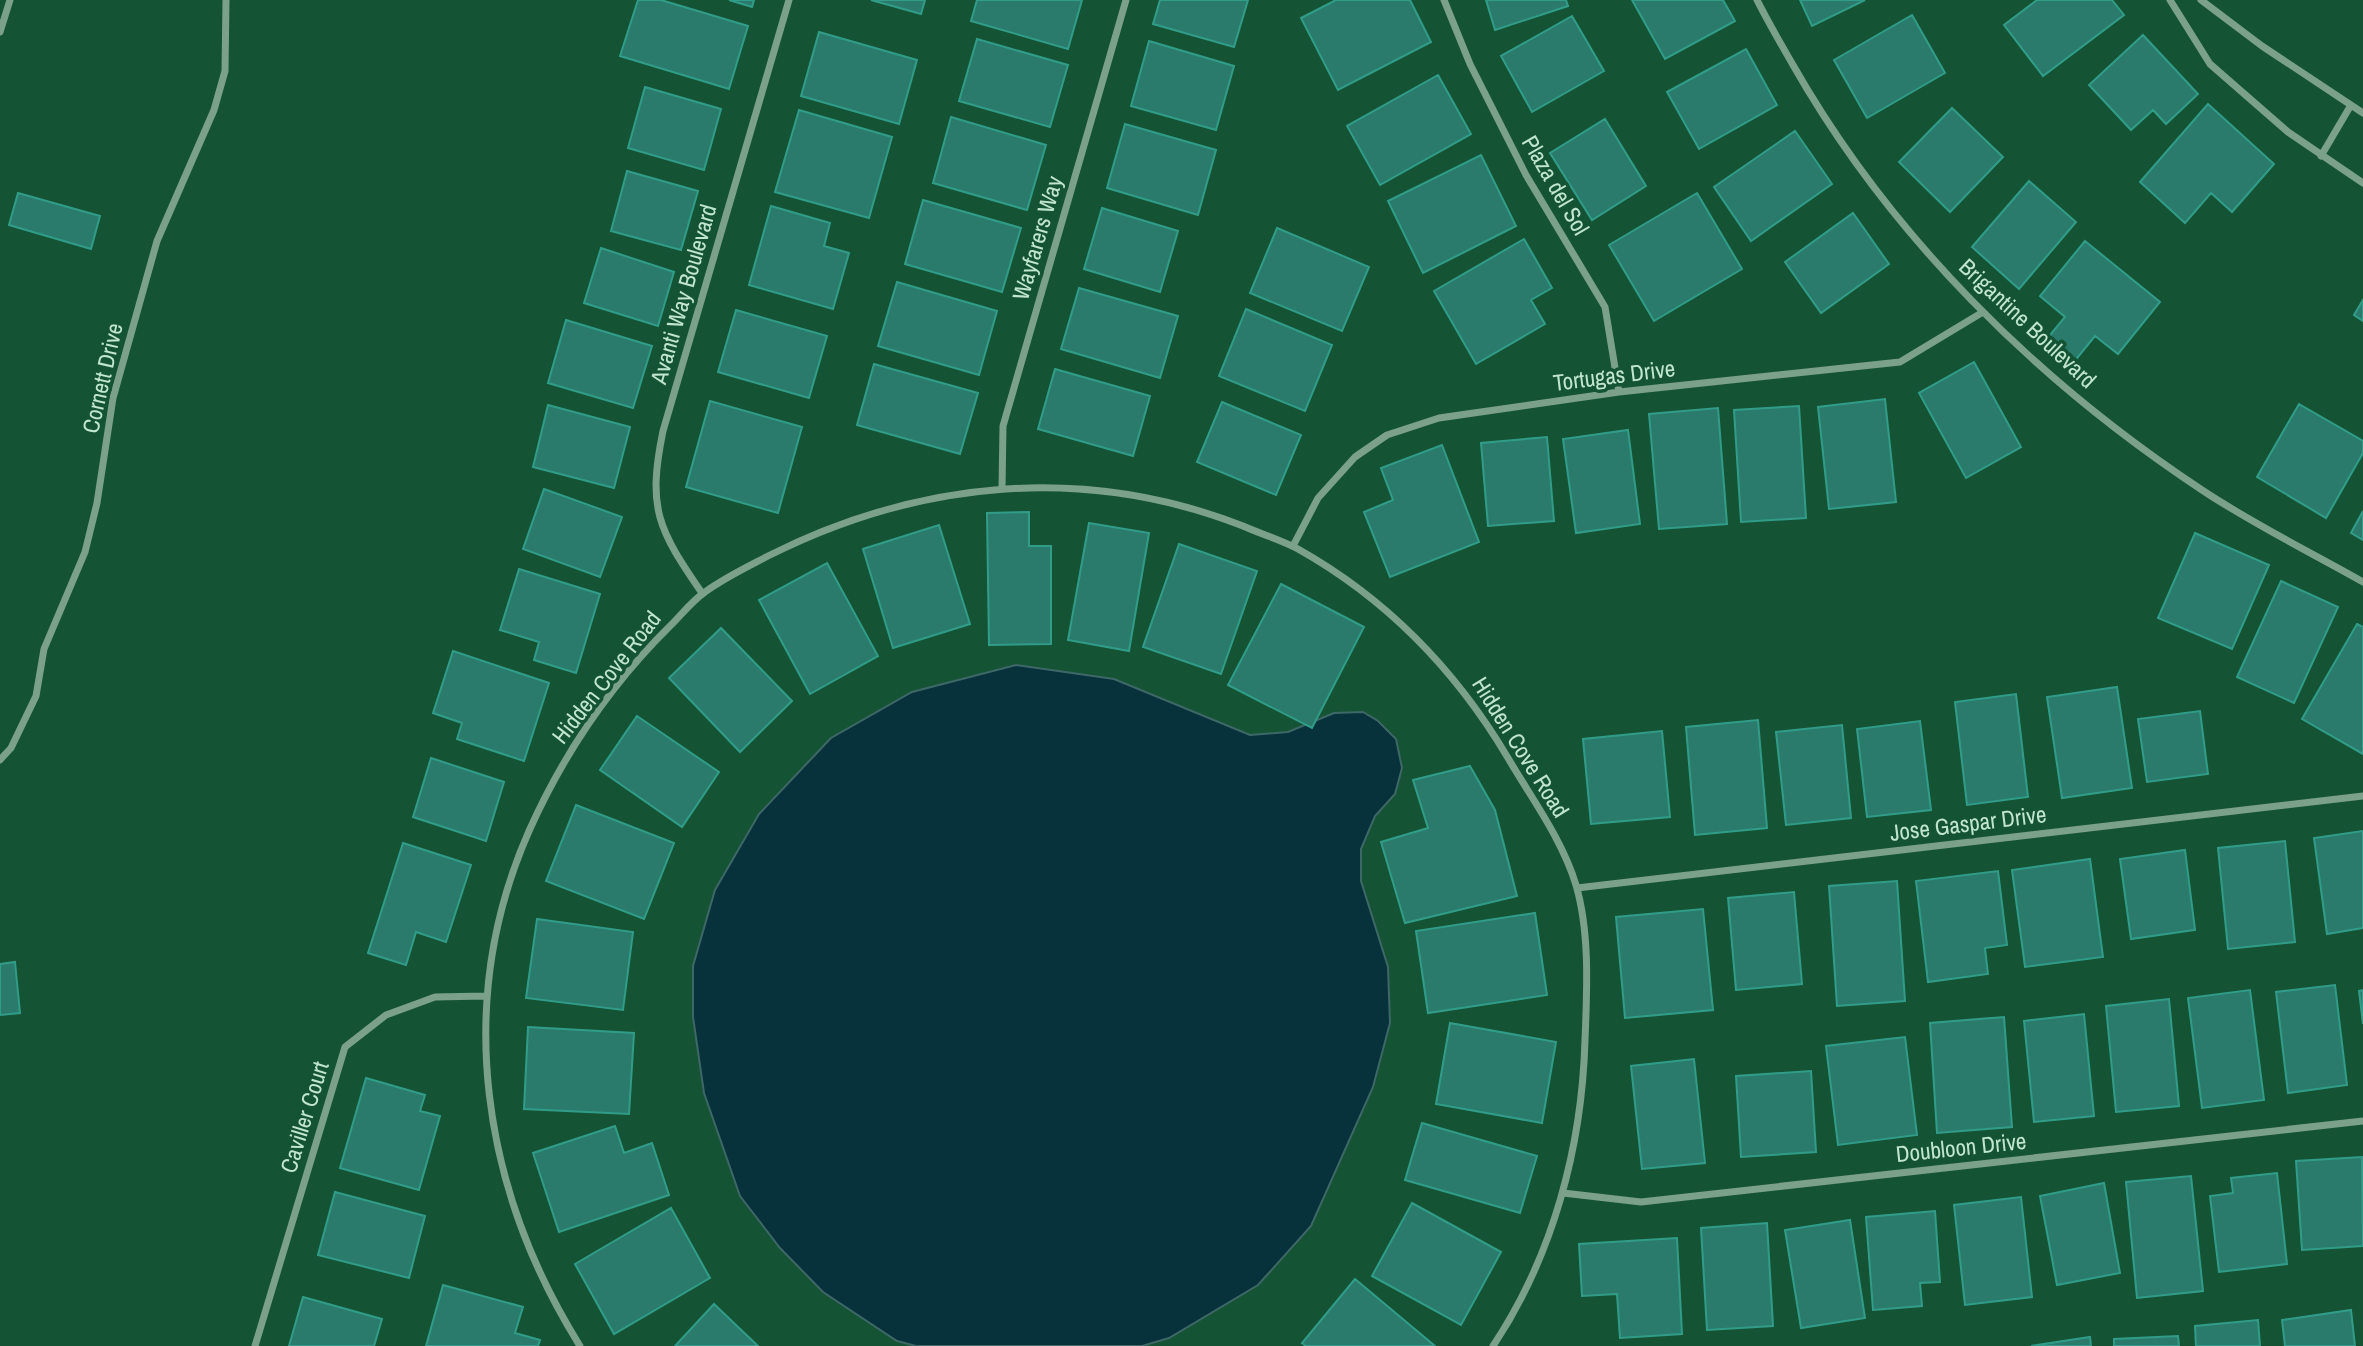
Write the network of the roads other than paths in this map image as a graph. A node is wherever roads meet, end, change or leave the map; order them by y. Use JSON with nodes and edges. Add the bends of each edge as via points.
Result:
{"nodes":[{"id":1,"x":10,"y":0,"type":"edge"},
{"id":2,"x":226,"y":0,"type":"edge"},
{"id":3,"x":789,"y":0,"type":"edge"},
{"id":4,"x":1126,"y":0,"type":"edge"},
{"id":5,"x":1444,"y":0,"type":"edge"},
{"id":6,"x":1757,"y":0,"type":"edge"},
{"id":7,"x":2170,"y":0,"type":"edge"},
{"id":8,"x":2201,"y":0,"type":"edge"},
{"id":9,"x":0,"y":32,"type":"edge"},
{"id":10,"x":2351,"y":105,"type":"junction"},
{"id":11,"x":2363,"y":113,"type":"edge"},
{"id":12,"x":2321,"y":156,"type":"junction"},
{"id":13,"x":2363,"y":183,"type":"edge"},
{"id":14,"x":1983,"y":312,"type":"junction"},
{"id":15,"x":1619,"y":392,"type":"junction"},
{"id":16,"x":1002,"y":488,"type":"junction"},
{"id":17,"x":1293,"y":546,"type":"junction"},
{"id":18,"x":2363,"y":582,"type":"edge"},
{"id":19,"x":702,"y":593,"type":"junction"},
{"id":20,"x":0,"y":760,"type":"edge"},
{"id":21,"x":2363,"y":796,"type":"edge"},
{"id":22,"x":1577,"y":888,"type":"junction"},
{"id":23,"x":485,"y":996,"type":"junction"},
{"id":24,"x":2363,"y":1121,"type":"edge"},
{"id":25,"x":1563,"y":1193,"type":"junction"},
{"id":26,"x":254,"y":1346,"type":"edge"},
{"id":27,"x":580,"y":1346,"type":"edge"},
{"id":28,"x":1493,"y":1346,"type":"edge"}],
"edges":[{"from":1,"to":9,"type":"street"},
{"from":2,"to":20,"type":"street","name":"Cornett Drive","via":[[225,71],[214,110],[157,241],[113,398],[86,552],[44,649],[36,696],[11,748]]},
{"from":3,"to":19,"type":"street","name":"Avanti Way Boulevard","via":[[655,470],[656,509],[677,556]]},
{"from":4,"to":16,"type":"street","name":"Wayfarers Way","via":[[1003,426]]},
{"from":5,"to":15,"type":"street","name":"Plaza del Sol","via":[[1470,64],[1526,175],[1605,307]]},
{"from":6,"to":14,"type":"street","name":"Brigantine Boulevard","via":[[1860,171],[1914,239]]},
{"from":7,"to":12,"type":"street","via":[[2210,64]]},
{"from":8,"to":10,"type":"street"},
{"from":10,"to":11,"type":"street"},
{"from":10,"to":12,"type":"street"},
{"from":12,"to":13,"type":"street"},
{"from":14,"to":15,"type":"street","name":"Tortugas Drive","via":[[1900,362]]},
{"from":14,"to":18,"type":"street","name":"Brigantine Boulevard","via":[[2105,420],[2203,491]]},
{"from":15,"to":17,"type":"street","name":"Tortugas Drive","via":[[1439,418],[1387,435],[1355,457],[1318,498]]},
{"from":16,"to":17,"type":"street","name":"Hidden Cove Road","via":[[1104,491],[1177,504]]},
{"from":16,"to":19,"type":"street","name":"Hidden Cove Road","via":[[945,494],[836,525]]},
{"from":17,"to":22,"type":"street","name":"Hidden Cove Road","via":[[1383,608],[1449,672],[1484,718],[1559,843]]},
{"from":19,"to":23,"type":"street","name":"Hidden Cove Road","via":[[608,698],[569,751],[545,795],[502,905]]},
{"from":21,"to":22,"type":"street","name":"Jose Gaspar Drive"},
{"from":22,"to":25,"type":"street","name":"Hidden Cove Road","via":[[1584,942],[1583,1096]]},
{"from":23,"to":26,"type":"street","name":"Caviller Court","via":[[435,997],[386,1015],[345,1047]]},
{"from":23,"to":27,"type":"street","name":"Hidden Cove Road","via":[[493,1126],[501,1170],[543,1278]]},
{"from":24,"to":25,"type":"street","name":"Doubloon Drive","via":[[1641,1202]]},
{"from":25,"to":28,"type":"street","name":"Hidden Cove Road","via":[[1535,1267]]}]}
